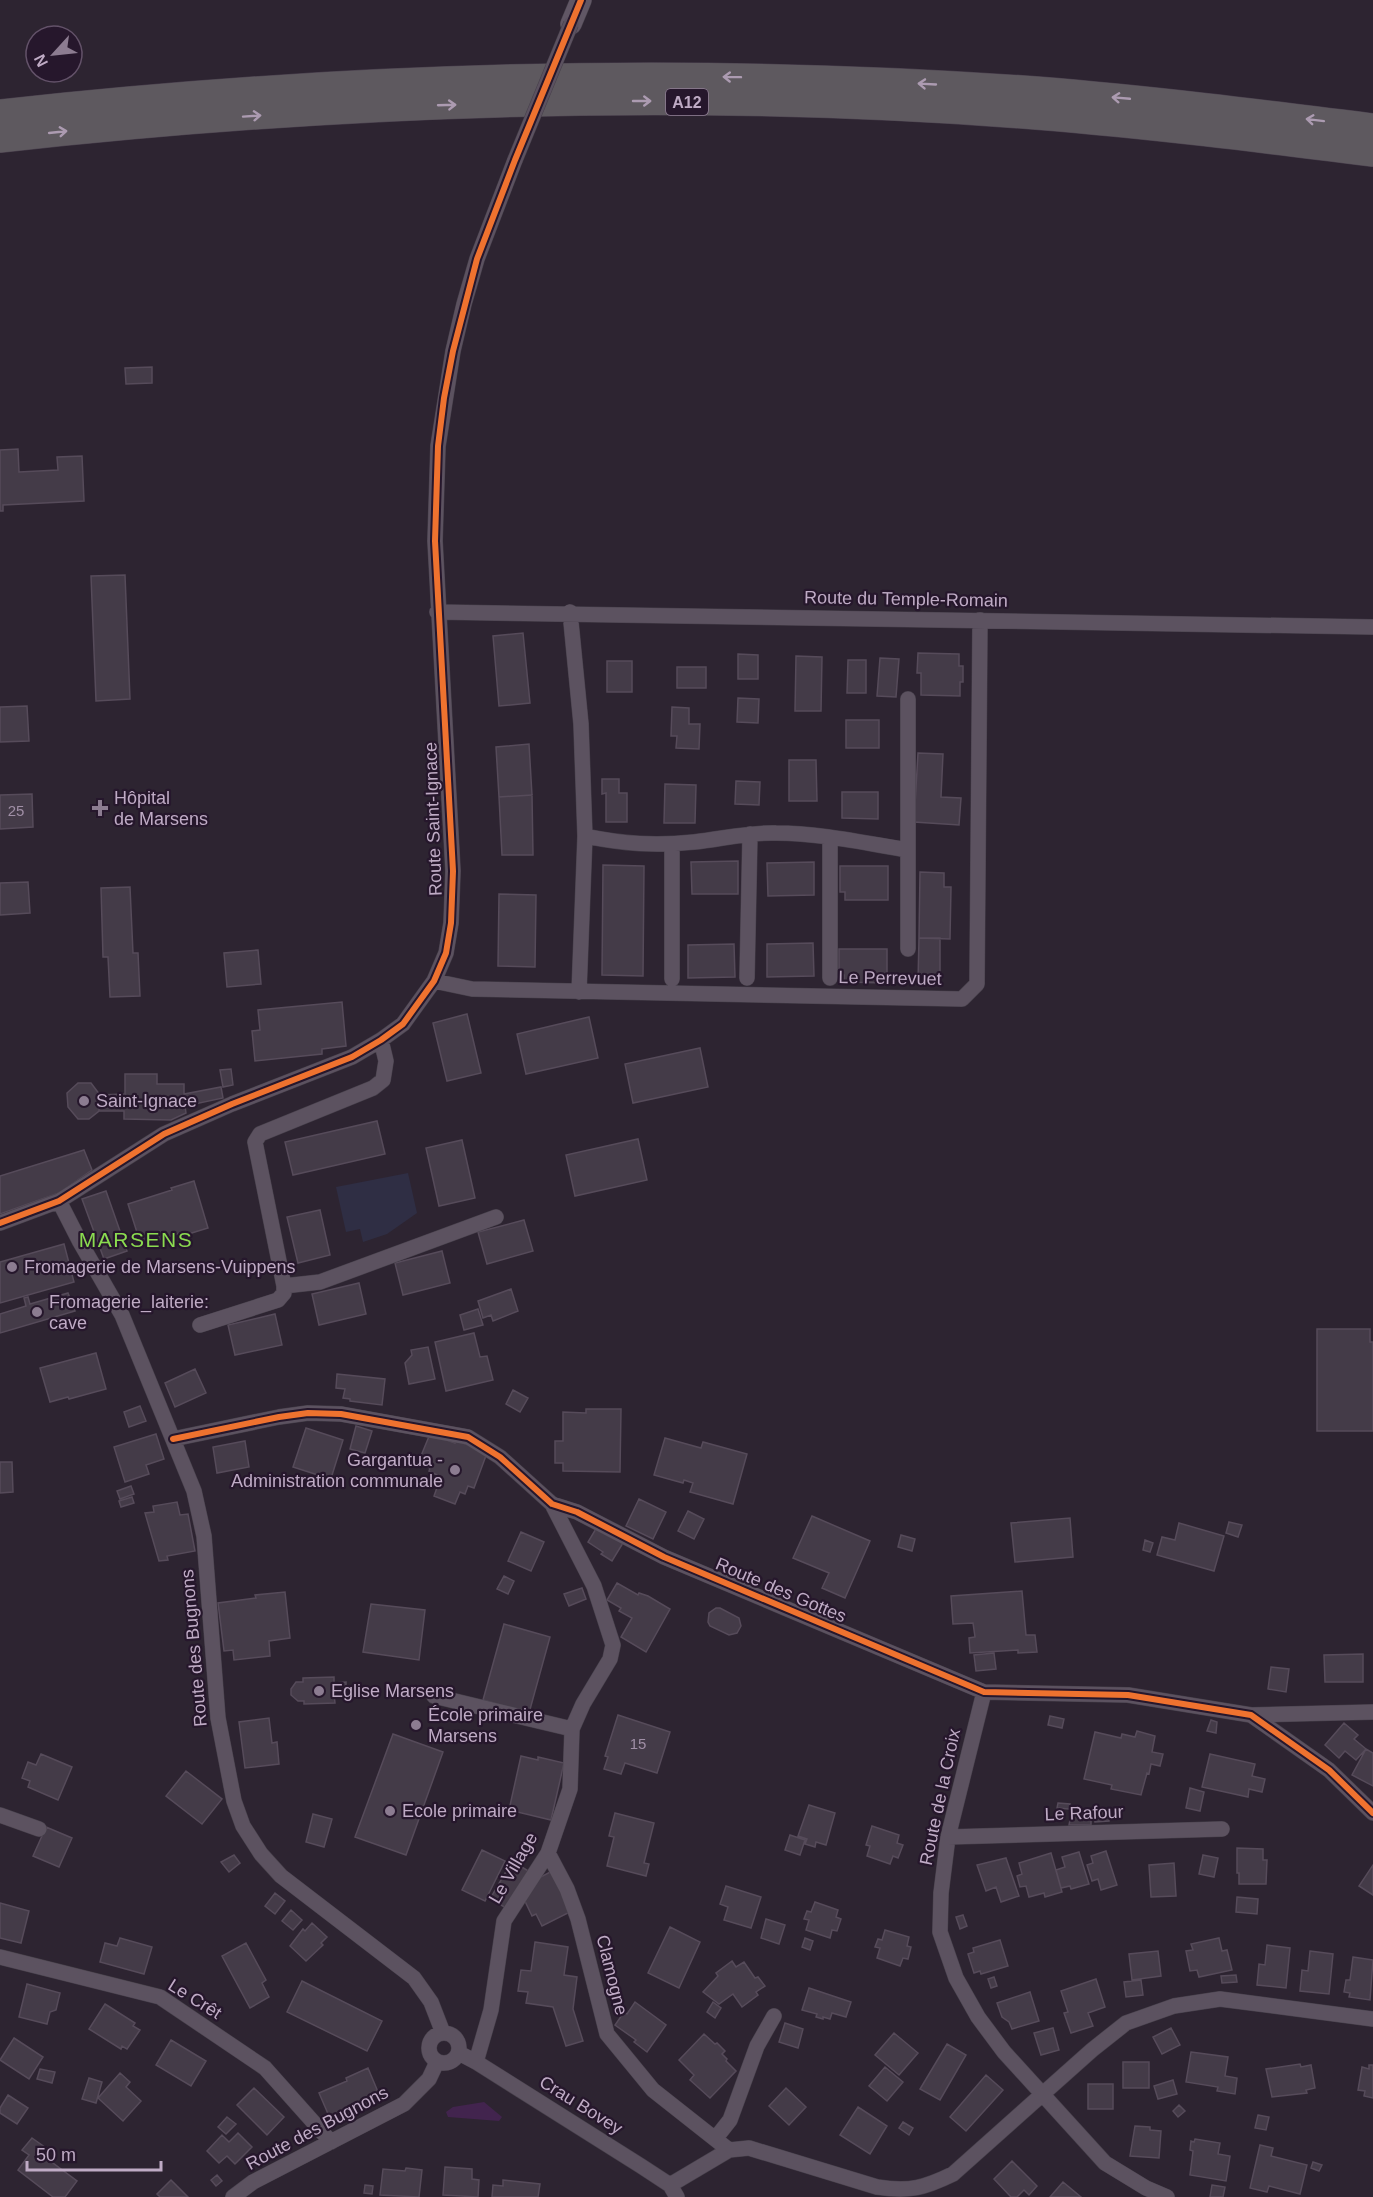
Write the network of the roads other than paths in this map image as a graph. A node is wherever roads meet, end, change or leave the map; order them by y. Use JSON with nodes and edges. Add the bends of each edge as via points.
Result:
{"nodes":[{"id":1,"x":581,"y":0,"type":"edge"},
{"id":2,"x":571,"y":24,"type":"joint"},
{"id":3,"x":0,"y":113,"type":"edge"},
{"id":4,"x":1373,"y":127,"type":"edge"},
{"id":5,"x":0,"y":139,"type":"edge"},
{"id":6,"x":1373,"y":153,"type":"edge"},
{"id":7,"x":437,"y":612,"type":"junction"},
{"id":8,"x":570,"y":612,"type":"junction"},
{"id":9,"x":980,"y":620,"type":"junction"},
{"id":10,"x":1373,"y":627,"type":"edge"},
{"id":11,"x":908,"y":699,"type":"dead end"},
{"id":12,"x":750,"y":834,"type":"junction"},
{"id":13,"x":585,"y":836,"type":"junction"},
{"id":14,"x":831,"y":838,"type":"junction"},
{"id":15,"x":672,"y":843,"type":"junction"},
{"id":16,"x":908,"y":850,"type":"junction"},
{"id":17,"x":908,"y":949,"type":"dead end"},
{"id":18,"x":747,"y":978,"type":"dead end"},
{"id":19,"x":830,"y":978,"type":"dead end"},
{"id":20,"x":672,"y":979,"type":"dead end"},
{"id":21,"x":434,"y":981,"type":"junction"},
{"id":22,"x":579,"y":992,"type":"junction"},
{"id":23,"x":381,"y":1040,"type":"junction"},
{"id":24,"x":59,"y":1202,"type":"junction"},
{"id":25,"x":496,"y":1217,"type":"dead end"},
{"id":26,"x":0,"y":1223,"type":"edge"},
{"id":27,"x":284,"y":1286,"type":"junction"},
{"id":28,"x":200,"y":1325,"type":"dead end"},
{"id":29,"x":173,"y":1439,"type":"junction"},
{"id":30,"x":552,"y":1504,"type":"junction"},
{"id":31,"x":984,"y":1692,"type":"junction"},
{"id":32,"x":434,"y":1696,"type":"dead end"},
{"id":33,"x":1373,"y":1712,"type":"edge"},
{"id":34,"x":1251,"y":1715,"type":"junction"},
{"id":35,"x":572,"y":1729,"type":"junction"},
{"id":36,"x":1373,"y":1813,"type":"edge"},
{"id":37,"x":0,"y":1815,"type":"edge"},
{"id":38,"x":39,"y":1829,"type":"dead end"},
{"id":39,"x":1222,"y":1830,"type":"dead end"},
{"id":40,"x":948,"y":1837,"type":"junction"},
{"id":41,"x":548,"y":1853,"type":"junction"},
{"id":42,"x":0,"y":1957,"type":"edge"},
{"id":43,"x":774,"y":2016,"type":"dead end"},
{"id":44,"x":1373,"y":2019,"type":"edge"},
{"id":45,"x":443,"y":2033,"type":"junction"},
{"id":46,"x":459,"y":2053,"type":"junction"},
{"id":47,"x":437,"y":2062,"type":"junction"},
{"id":48,"x":476,"y":2062,"type":"junction"},
{"id":49,"x":1042,"y":2094,"type":"junction"},
{"id":50,"x":715,"y":2139,"type":"junction"},
{"id":51,"x":331,"y":2142,"type":"junction"},
{"id":52,"x":729,"y":2150,"type":"junction"},
{"id":53,"x":673,"y":2191,"type":"edge"},
{"id":54,"x":233,"y":2197,"type":"edge"},
{"id":55,"x":1167,"y":2197,"type":"edge"}],
"edges":[{"from":1,"to":2,"type":"street"},
{"from":2,"to":7,"type":"street","name":"Route Saint-Ignace","bridge":true,"via":[[477,259],[453,351],[444,398],[435,493]]},
{"from":4,"to":3,"type":"highway","number":"A12","one_way":true,"via":[[1037,90],[650,75],[461,78],[282,88]]},
{"from":5,"to":6,"type":"highway","number":"A12","one_way":true,"via":[[175,121],[367,108],[653,101],[844,105],[1035,116]]},
{"from":7,"to":8,"type":"street","name":"Route du Temple-Romain"},
{"from":7,"to":21,"type":"street","name":"Route Saint-Ignace","via":[[453,871],[446,953]]},
{"from":8,"to":9,"type":"street","name":"Route du Temple-Romain"},
{"from":8,"to":13,"type":"street","via":[[581,724]]},
{"from":9,"to":10,"type":"street","name":"Route du Temple-Romain"},
{"from":9,"to":22,"type":"street","name":"Le Perrevuet","via":[[976,984],[962,999]]},
{"from":11,"to":16,"type":"street"},
{"from":12,"to":14,"type":"street","via":[[778,832]]},
{"from":12,"to":15,"type":"street"},
{"from":12,"to":18,"type":"street"},
{"from":13,"to":15,"type":"street","via":[[621,844]]},
{"from":13,"to":22,"type":"street"},
{"from":14,"to":16,"type":"street"},
{"from":14,"to":19,"type":"street"},
{"from":15,"to":20,"type":"street"},
{"from":16,"to":17,"type":"street"},
{"from":21,"to":22,"type":"street","name":"Le Perrevuet","via":[[472,989]]},
{"from":21,"to":23,"type":"street","name":"Route Saint-Ignace","via":[[403,1024]]},
{"from":23,"to":24,"type":"street","name":"Route Saint-Ignace","via":[[352,1057],[164,1134]]},
{"from":23,"to":27,"type":"street","via":[[386,1061],[384,1080],[260,1134],[255,1142]]},
{"from":24,"to":26,"type":"street","name":"Route Saint-Ignace"},
{"from":24,"to":29,"type":"street","name":"Route des Bugnons","via":[[122,1315]]},
{"from":25,"to":27,"type":"street","via":[[320,1282]]},
{"from":27,"to":28,"type":"street","via":[[278,1300]]},
{"from":29,"to":30,"type":"street","name":"Route des Gottes","via":[[308,1413],[353,1416],[468,1437],[500,1457]]},
{"from":29,"to":45,"type":"street","name":"Route des Bugnons","via":[[194,1491],[204,1536],[218,1718],[234,1801],[243,1826],[281,1876],[414,1978],[431,2002]]},
{"from":30,"to":31,"type":"street","name":"Route des Gottes","via":[[577,1512],[664,1557]]},
{"from":30,"to":35,"type":"street","name":"Le Village","via":[[594,1586],[613,1645],[610,1659]]},
{"from":31,"to":34,"type":"street","name":"Route des Gottes","via":[[1128,1695]]},
{"from":31,"to":40,"type":"street","name":"Route de la Croix"},
{"from":32,"to":35,"type":"street"},
{"from":33,"to":34,"type":"street"},
{"from":34,"to":36,"type":"street","name":"Route des Gottes","via":[[1329,1770]]},
{"from":35,"to":41,"type":"street","name":"Le Village","via":[[570,1789]]},
{"from":37,"to":38,"type":"street"},
{"from":39,"to":40,"type":"street","name":"Le Rafour"},
{"from":40,"to":49,"type":"street","name":"Route de la Croix","via":[[940,1932],[956,1978],[978,2017]]},
{"from":41,"to":48,"type":"street","name":"Le Village","via":[[504,1921],[490,2010]]},
{"from":41,"to":50,"type":"street","name":"Clamogne","via":[[578,1919],[607,2034],[653,2090]]},
{"from":42,"to":51,"type":"street","name":"Le Crêt","via":[[160,1997],[265,2068]]},
{"from":43,"to":50,"type":"street","via":[[757,2046],[730,2120]]},
{"from":44,"to":49,"type":"street","via":[[1220,1999],[1174,2006],[1126,2023]]},
{"from":45,"to":46,"type":"street","via":[[456,2039]]},
{"from":45,"to":47,"type":"street","via":[[429,2045]]},
{"from":46,"to":47,"type":"street","via":[[450,2063]]},
{"from":46,"to":48,"type":"street","name":"Crau Bovey"},
{"from":47,"to":51,"type":"street","name":"Route des Bugnons","via":[[429,2079],[404,2104]]},
{"from":48,"to":53,"type":"street","name":"Crau Bovey"},
{"from":49,"to":52,"type":"street","via":[[953,2174],[928,2186],[899,2190],[877,2187],[749,2148]]},
{"from":49,"to":55,"type":"street","name":"Route de la Croix","via":[[1105,2163]]},
{"from":50,"to":52,"type":"street","name":"Clamogne"},
{"from":51,"to":54,"type":"street","name":"Route des Bugnons","via":[[253,2182]]},
{"from":52,"to":53,"type":"street"}]}
